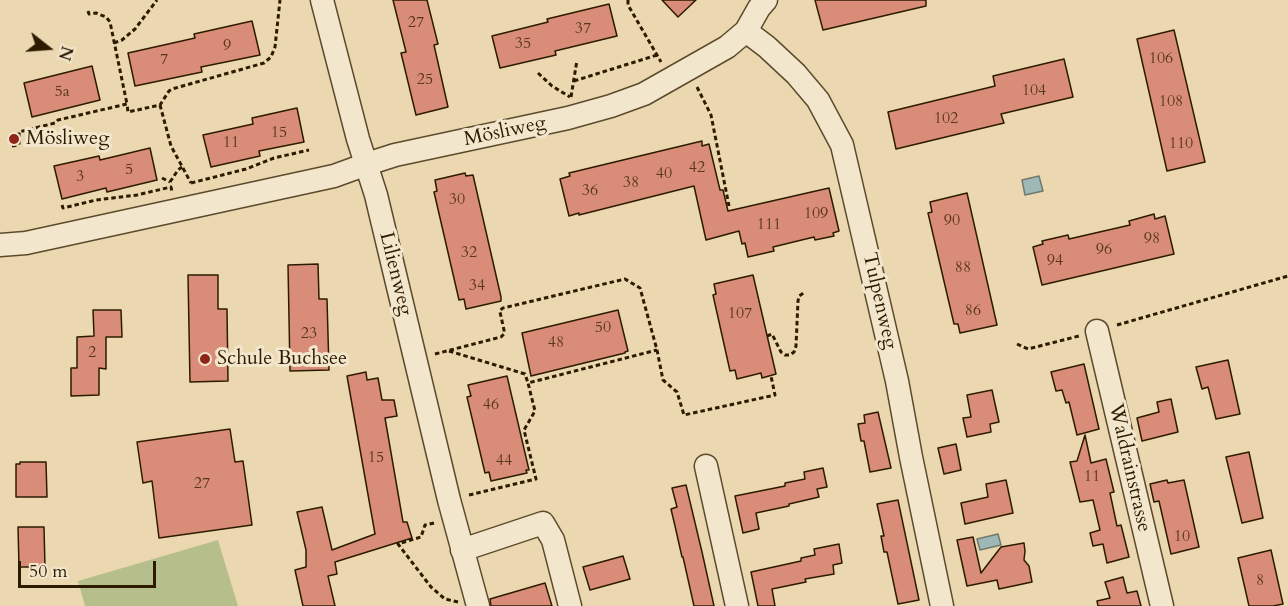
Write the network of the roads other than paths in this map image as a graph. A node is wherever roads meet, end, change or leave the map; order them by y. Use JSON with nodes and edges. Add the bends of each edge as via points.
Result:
{"nodes":[{"id":1,"x":322,"y":0,"type":"edge"},
{"id":2,"x":766,"y":0,"type":"edge"},
{"id":3,"x":746,"y":31,"type":"junction"},
{"id":4,"x":367,"y":164,"type":"junction"},
{"id":5,"x":0,"y":245,"type":"edge"},
{"id":6,"x":1097,"y":331,"type":"road end"},
{"id":7,"x":706,"y":466,"type":"dead end"},
{"id":8,"x":462,"y":550,"type":"junction"},
{"id":9,"x":470,"y":605,"type":"edge"},
{"id":10,"x":570,"y":606,"type":"edge"},
{"id":11,"x":737,"y":606,"type":"edge"},
{"id":12,"x":942,"y":606,"type":"edge"},
{"id":13,"x":1162,"y":606,"type":"edge"}],
"edges":[{"from":1,"to":4,"type":"street","name":"Lilienweg"},
{"from":2,"to":3,"type":"street","name":"Mösliweg"},
{"from":3,"to":4,"type":"street","name":"Mösliweg","via":[[727,47],[680,74],[611,106]]},
{"from":3,"to":12,"type":"street","name":"Tulpenweg","via":[[796,74],[818,100],[842,146],[897,381]]},
{"from":4,"to":5,"type":"street","name":"Mösliweg","via":[[334,176],[26,243]]},
{"from":4,"to":8,"type":"street","name":"Lilienweg"},
{"from":6,"to":13,"type":"street","name":"Waldrainstrasse"},
{"from":7,"to":11,"type":"street"},
{"from":8,"to":9,"type":"street","name":"Lilienweg"},
{"from":8,"to":10,"type":"street","via":[[543,523],[553,540]]}]}
